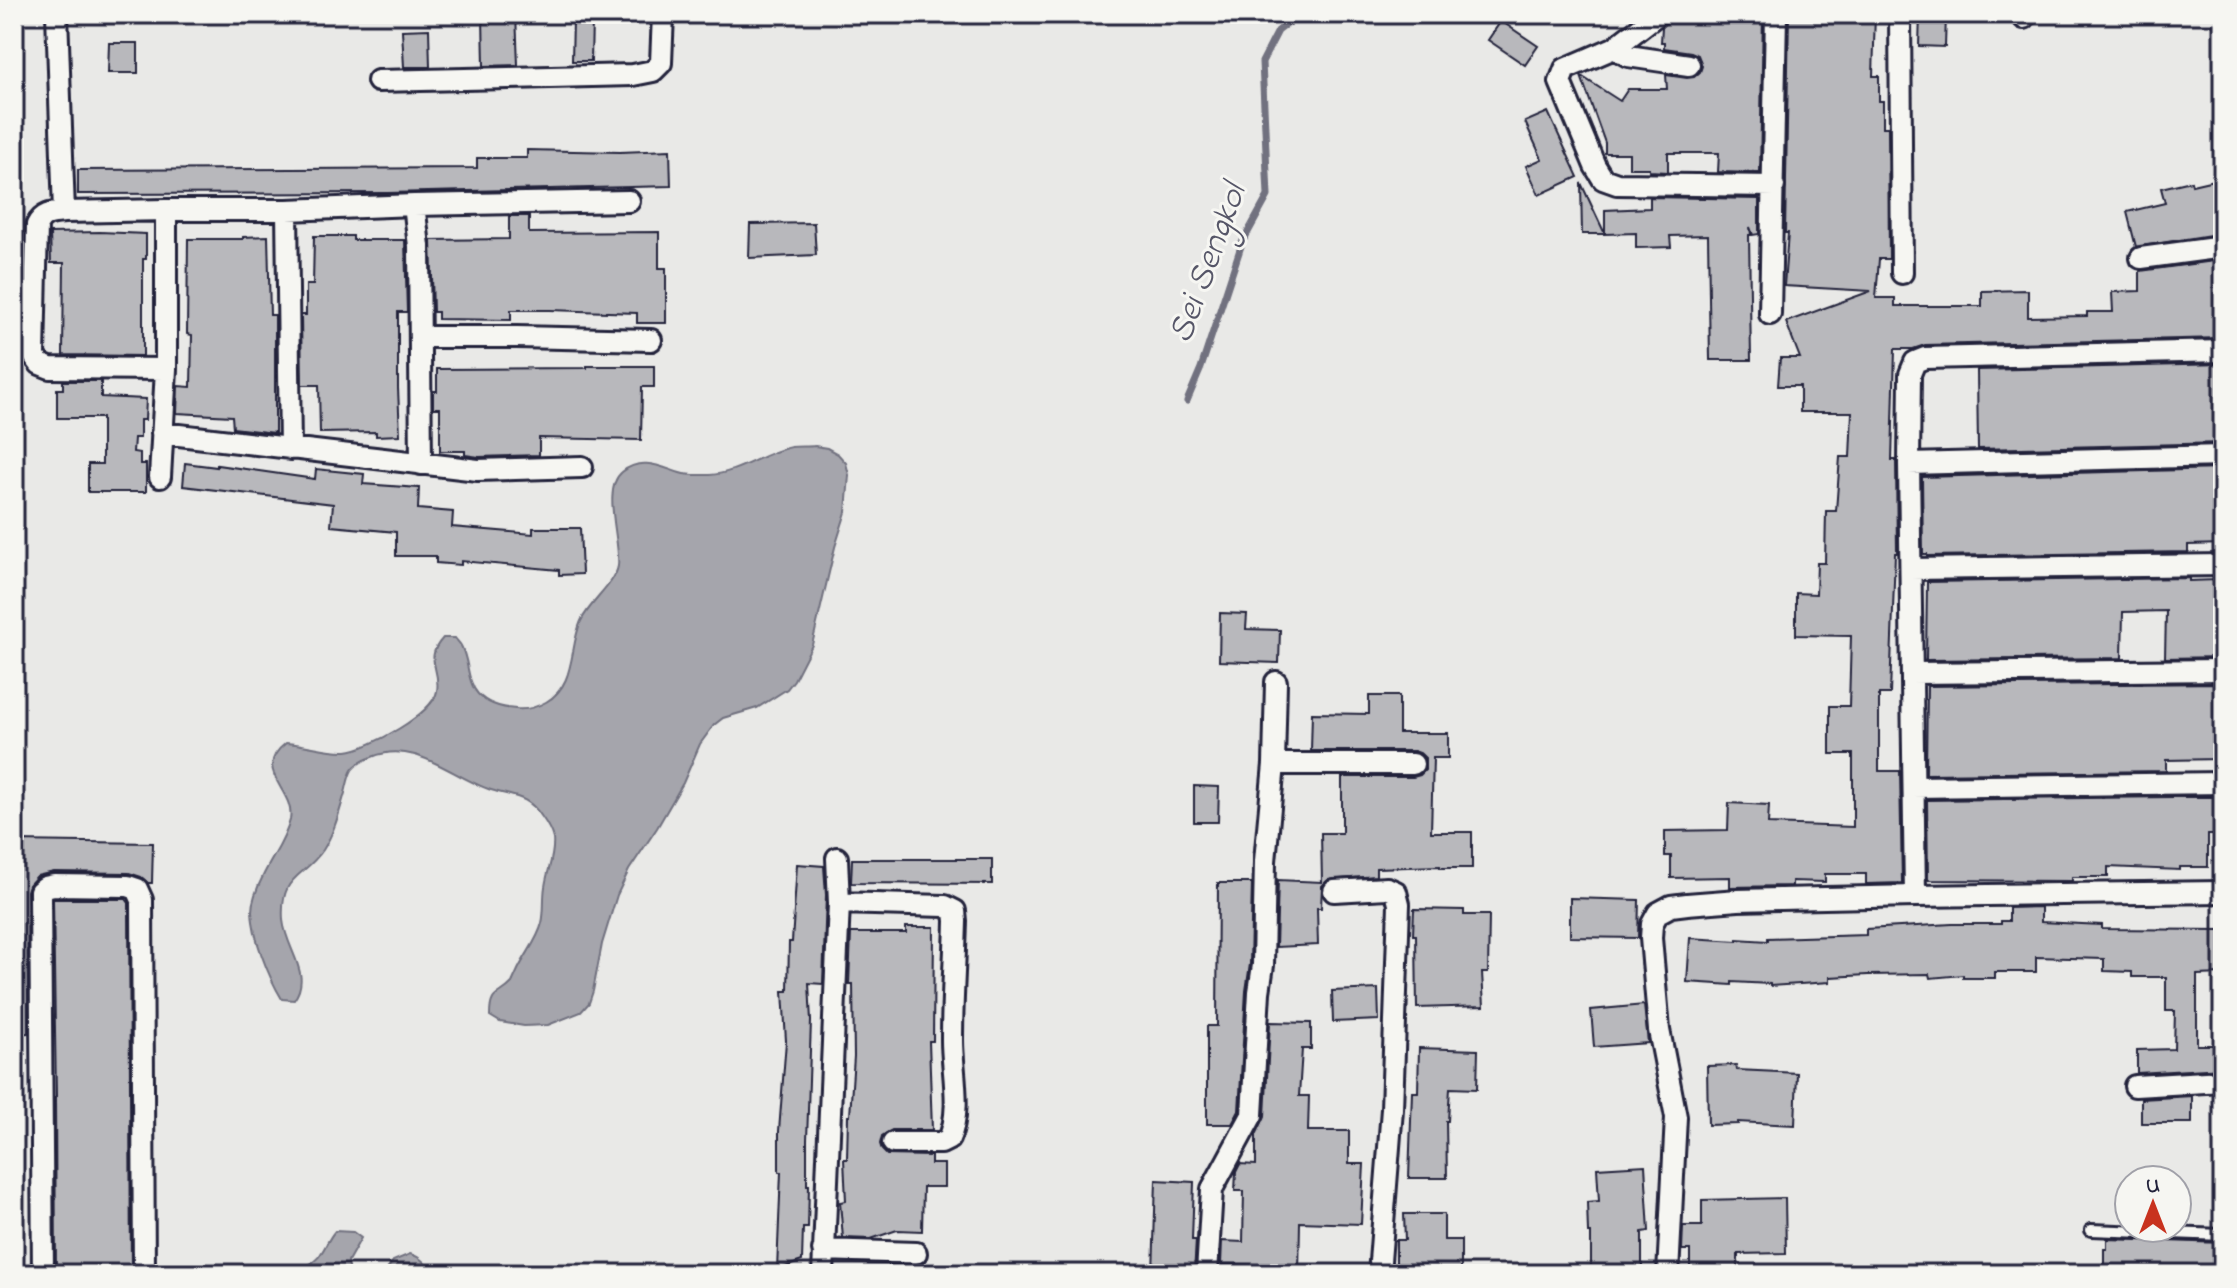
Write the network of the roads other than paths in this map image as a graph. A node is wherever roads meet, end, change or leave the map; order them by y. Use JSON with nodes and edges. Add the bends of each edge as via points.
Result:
{"nodes":[{"id":1,"x":57,"y":14,"type":"edge"},
{"id":2,"x":663,"y":14,"type":"edge"},
{"id":3,"x":1658,"y":14,"type":"edge"},
{"id":4,"x":1776,"y":14,"type":"edge"},
{"id":5,"x":1900,"y":14,"type":"edge"},
{"id":6,"x":1614,"y":48,"type":"junction"},
{"id":7,"x":1689,"y":65,"type":"dead end"},
{"id":8,"x":378,"y":81,"type":"dead end"},
{"id":9,"x":1774,"y":186,"type":"junction"},
{"id":10,"x":629,"y":201,"type":"dead end"},
{"id":11,"x":414,"y":205,"type":"junction"},
{"id":12,"x":166,"y":210,"type":"junction"},
{"id":13,"x":287,"y":210,"type":"junction"},
{"id":14,"x":64,"y":212,"type":"junction"},
{"id":15,"x":2223,"y":247,"type":"edge"},
{"id":16,"x":2141,"y":258,"type":"dead end"},
{"id":17,"x":1902,"y":273,"type":"dead end"},
{"id":18,"x":1770,"y":314,"type":"dead end"},
{"id":19,"x":420,"y":337,"type":"junction"},
{"id":20,"x":651,"y":340,"type":"dead end"},
{"id":21,"x":2223,"y":351,"type":"edge"},
{"id":22,"x":166,"y":369,"type":"junction"},
{"id":23,"x":162,"y":433,"type":"junction"},
{"id":24,"x":290,"y":449,"type":"junction"},
{"id":25,"x":2223,"y":456,"type":"edge"},
{"id":26,"x":421,"y":464,"type":"junction"},
{"id":27,"x":1909,"y":464,"type":"junction"},
{"id":28,"x":582,"y":467,"type":"dead end"},
{"id":29,"x":160,"y":477,"type":"dead end"},
{"id":30,"x":2223,"y":565,"type":"edge"},
{"id":31,"x":1912,"y":569,"type":"junction"},
{"id":32,"x":2223,"y":670,"type":"edge"},
{"id":33,"x":1913,"y":673,"type":"junction"},
{"id":34,"x":1276,"y":682,"type":"dead end"},
{"id":35,"x":1274,"y":764,"type":"junction"},
{"id":36,"x":1413,"y":764,"type":"dead end"},
{"id":37,"x":2223,"y":783,"type":"edge"},
{"id":38,"x":1914,"y":787,"type":"junction"},
{"id":39,"x":837,"y":858,"type":"dead end"},
{"id":40,"x":1334,"y":891,"type":"dead end"},
{"id":41,"x":2223,"y":892,"type":"edge"},
{"id":42,"x":1915,"y":896,"type":"junction"},
{"id":43,"x":839,"y":903,"type":"junction"},
{"id":44,"x":2223,"y":1081,"type":"edge"},
{"id":45,"x":2135,"y":1086,"type":"dead end"},
{"id":46,"x":893,"y":1143,"type":"dead end"},
{"id":47,"x":2091,"y":1230,"type":"dead end"},
{"id":48,"x":2223,"y":1235,"type":"edge"},
{"id":49,"x":823,"y":1250,"type":"junction"},
{"id":50,"x":916,"y":1253,"type":"dead end"},
{"id":51,"x":43,"y":1274,"type":"edge"},
{"id":52,"x":144,"y":1274,"type":"edge"},
{"id":53,"x":823,"y":1274,"type":"edge"},
{"id":54,"x":1207,"y":1274,"type":"edge"},
{"id":55,"x":1379,"y":1274,"type":"edge"},
{"id":56,"x":1668,"y":1274,"type":"edge"}],
"edges":[{"from":1,"to":14,"type":"street"},
{"from":2,"to":8,"type":"street","via":[[661,63],[653,71]]},
{"from":3,"to":6,"type":"street"},
{"from":4,"to":9,"type":"street"},
{"from":5,"to":17,"type":"street"},
{"from":6,"to":7,"type":"street","via":[[1628,56]]},
{"from":6,"to":9,"type":"street","via":[[1565,69],[1560,82],[1603,179],[1617,184]]},
{"from":9,"to":18,"type":"street"},
{"from":10,"to":11,"type":"street"},
{"from":11,"to":13,"type":"street"},
{"from":11,"to":19,"type":"street"},
{"from":12,"to":13,"type":"street"},
{"from":12,"to":14,"type":"street"},
{"from":12,"to":22,"type":"street"},
{"from":13,"to":24,"type":"street"},
{"from":14,"to":22,"type":"street","via":[[41,217],[37,225],[34,356],[50,368]]},
{"from":15,"to":16,"type":"street"},
{"from":19,"to":20,"type":"street"},
{"from":19,"to":26,"type":"street"},
{"from":21,"to":27,"type":"street","via":[[1925,358],[1915,362],[1910,374]]},
{"from":22,"to":23,"type":"street"},
{"from":23,"to":24,"type":"street"},
{"from":23,"to":29,"type":"street"},
{"from":24,"to":26,"type":"street"},
{"from":25,"to":27,"type":"street"},
{"from":26,"to":28,"type":"street","via":[[478,470]]},
{"from":27,"to":31,"type":"street"},
{"from":30,"to":31,"type":"street"},
{"from":31,"to":33,"type":"street"},
{"from":32,"to":33,"type":"street"},
{"from":33,"to":38,"type":"street"},
{"from":34,"to":35,"type":"street"},
{"from":35,"to":36,"type":"street"},
{"from":35,"to":54,"type":"street","via":[[1252,1115],[1212,1189]]},
{"from":37,"to":38,"type":"street"},
{"from":38,"to":42,"type":"street"},
{"from":39,"to":43,"type":"street"},
{"from":40,"to":55,"type":"street","via":[[1387,888],[1396,892],[1399,904],[1392,1109]]},
{"from":41,"to":42,"type":"street"},
{"from":42,"to":56,"type":"street","via":[[1738,900],[1671,906],[1658,913],[1651,938],[1659,1030],[1676,1117]]},
{"from":43,"to":46,"type":"street","via":[[945,906],[955,911],[954,1128],[941,1143]]},
{"from":43,"to":49,"type":"street"},
{"from":44,"to":45,"type":"street"},
{"from":47,"to":48,"type":"lane"},
{"from":49,"to":50,"type":"street"},
{"from":49,"to":53,"type":"street"},
{"from":51,"to":52,"type":"street","via":[[40,891],[54,885],[128,886],[137,889],[142,900]]}]}
